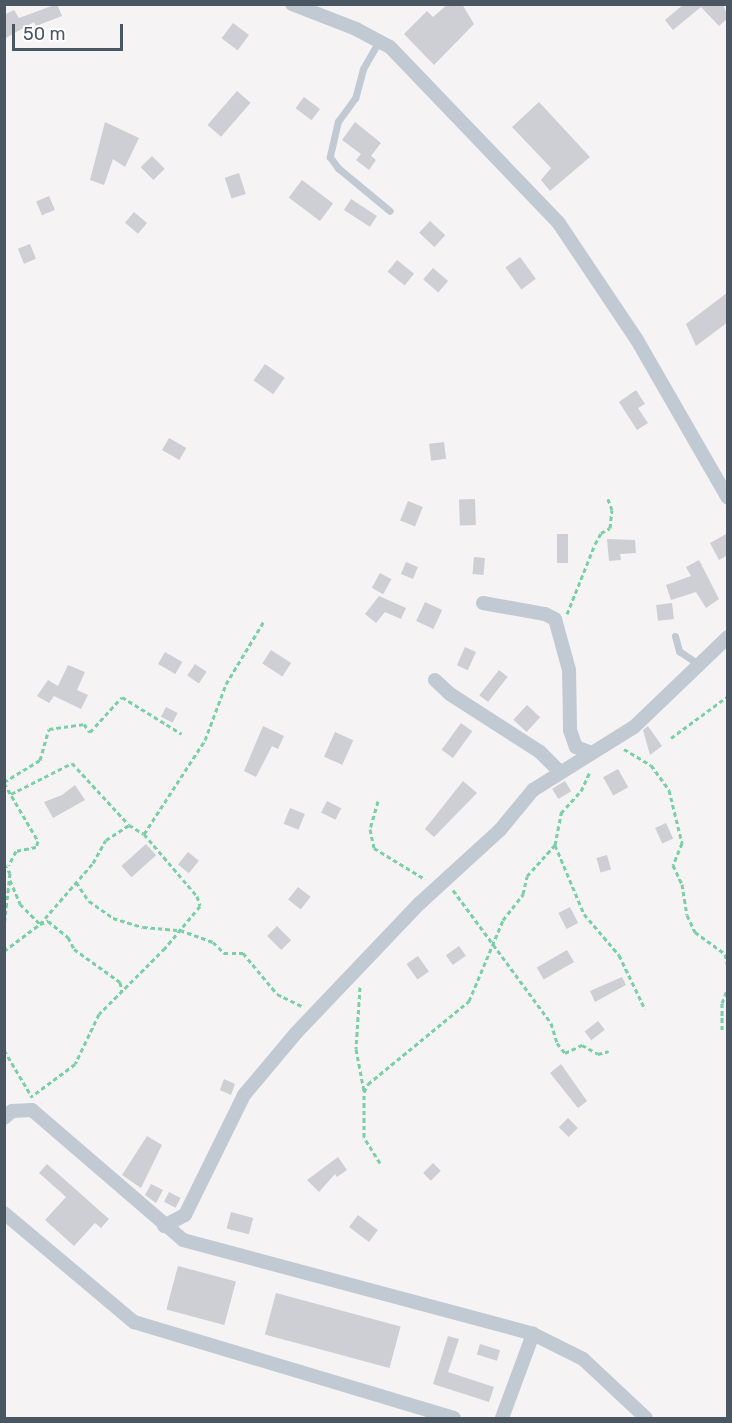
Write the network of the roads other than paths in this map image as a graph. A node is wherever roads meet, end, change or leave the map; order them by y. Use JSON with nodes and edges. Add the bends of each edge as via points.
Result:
{"nodes":[{"id":1,"x":292,"y":4,"type":"edge"},
{"id":2,"x":379,"y":41,"type":"junction"},
{"id":3,"x":390,"y":211,"type":"dead end"},
{"id":4,"x":728,"y":498,"type":"edge"},
{"id":5,"x":483,"y":603,"type":"dead end"},
{"id":6,"x":675,"y":636,"type":"dead end"},
{"id":7,"x":728,"y":637,"type":"edge"},
{"id":8,"x":698,"y":664,"type":"junction"},
{"id":9,"x":435,"y":680,"type":"dead end"},
{"id":10,"x":589,"y":752,"type":"junction"},
{"id":11,"x":560,"y":772,"type":"junction"},
{"id":12,"x":4,"y":1118,"type":"edge"},
{"id":13,"x":4,"y":1213,"type":"edge"},
{"id":14,"x":164,"y":1226,"type":"junction"},
{"id":15,"x":533,"y":1334,"type":"junction"},
{"id":16,"x":454,"y":1419,"type":"edge"},
{"id":17,"x":502,"y":1419,"type":"edge"},
{"id":18,"x":646,"y":1419,"type":"edge"}],
"edges":[{"from":1,"to":2,"type":"street"},
{"from":2,"to":3,"type":"lane","via":[[363,69],[356,98],[338,121],[330,157]]},
{"from":2,"to":4,"type":"street","via":[[390,47],[558,222],[637,340]]},
{"from":5,"to":10,"type":"street","via":[[555,619],[569,670],[570,730],[576,747]]},
{"from":6,"to":8,"type":"lane","via":[[679,651]]},
{"from":7,"to":8,"type":"street"},
{"from":8,"to":10,"type":"street","via":[[634,727]]},
{"from":9,"to":11,"type":"street","via":[[450,694],[540,752]]},
{"from":10,"to":11,"type":"street"},
{"from":11,"to":14,"type":"street","via":[[533,790],[500,830],[436,888],[318,1010],[244,1095],[185,1215]]},
{"from":12,"to":14,"type":"street","via":[[12,1111],[32,1110]]},
{"from":13,"to":16,"type":"street","via":[[134,1322]]},
{"from":14,"to":15,"type":"street","via":[[183,1240]]},
{"from":15,"to":17,"type":"street","via":[[513,1398]]},
{"from":15,"to":18,"type":"street","via":[[583,1359]]}]}
